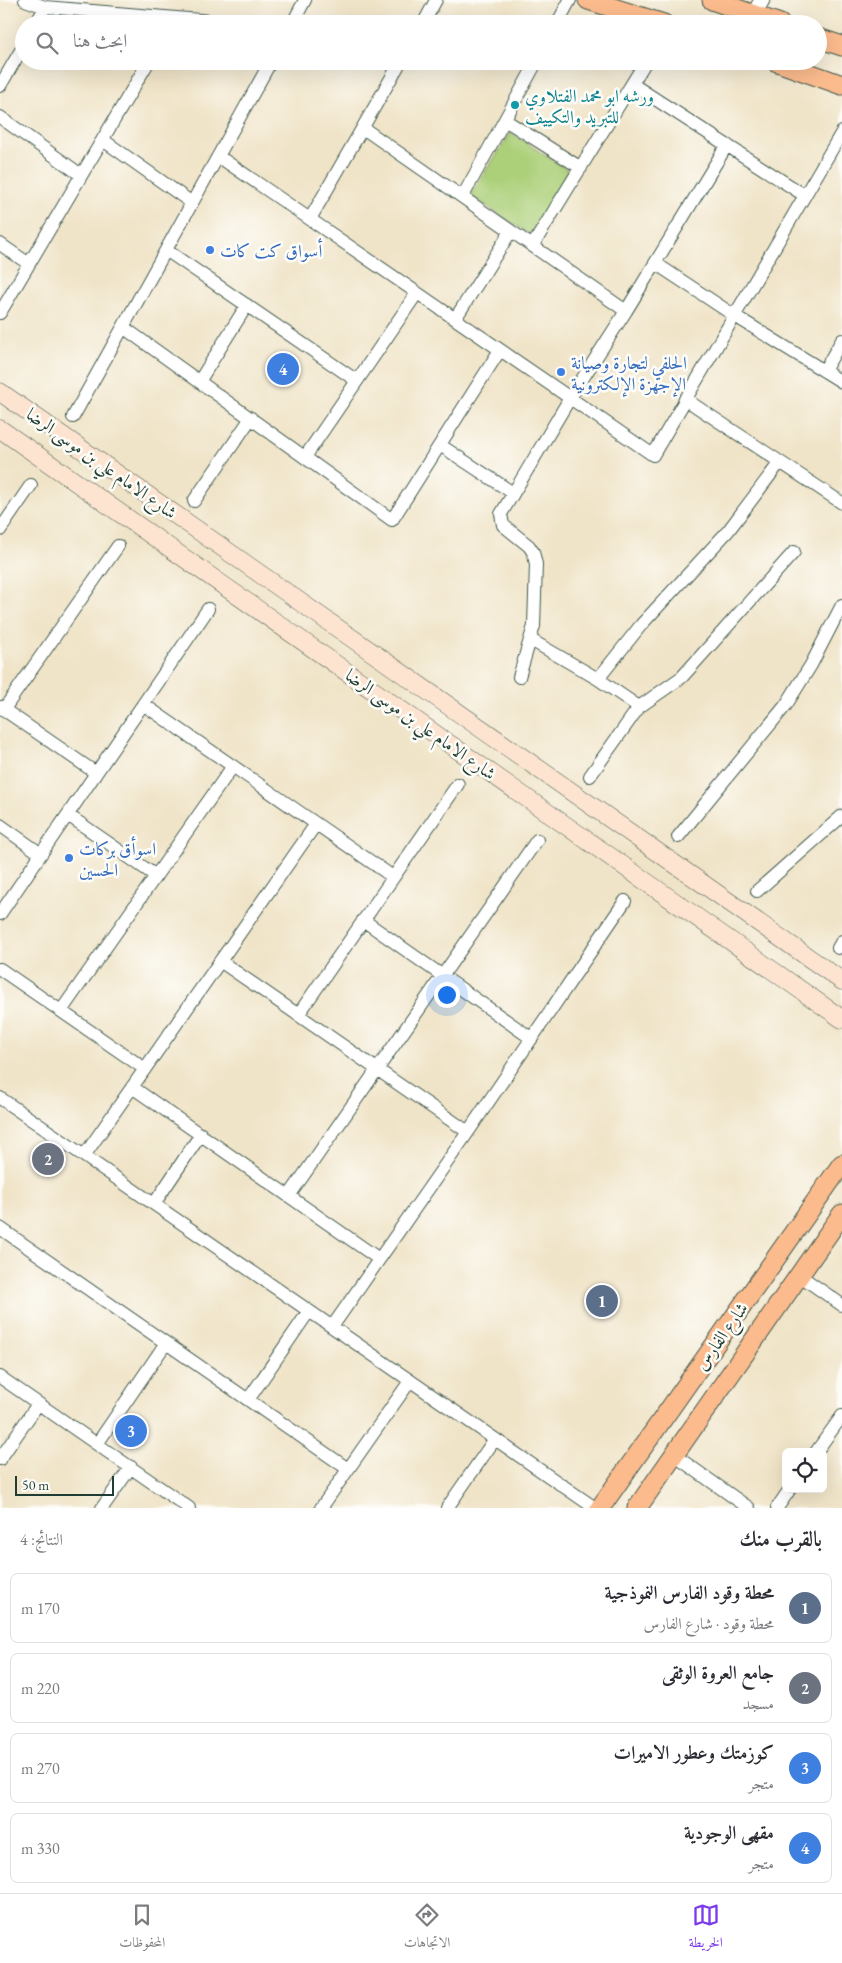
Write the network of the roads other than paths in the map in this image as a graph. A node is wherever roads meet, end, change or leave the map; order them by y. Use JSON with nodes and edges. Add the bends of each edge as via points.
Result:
{"nodes":[{"id":1,"x":25,"y":0,"type":"edge"},
{"id":2,"x":305,"y":0,"type":"edge"},
{"id":3,"x":436,"y":0,"type":"edge"},
{"id":4,"x":570,"y":0,"type":"edge"},
{"id":5,"x":588,"y":0,"type":"edge"},
{"id":6,"x":712,"y":0,"type":"edge"},
{"id":7,"x":102,"y":5,"type":"edge"},
{"id":8,"x":45,"y":7,"type":"junction"},
{"id":9,"x":758,"y":7,"type":"edge"},
{"id":10,"x":41,"y":15,"type":"edge"},
{"id":11,"x":149,"y":15,"type":"edge"},
{"id":12,"x":297,"y":15,"type":"edge"},
{"id":13,"x":428,"y":15,"type":"edge"},
{"id":14,"x":562,"y":15,"type":"edge"},
{"id":15,"x":636,"y":15,"type":"edge"},
{"id":16,"x":768,"y":15,"type":"edge"},
{"id":17,"x":827,"y":41,"type":"edge"},
{"id":18,"x":842,"y":46,"type":"edge"},
{"id":19,"x":15,"y":60,"type":"edge"},
{"id":20,"x":144,"y":70,"type":"edge"},
{"id":21,"x":266,"y":70,"type":"edge"},
{"id":22,"x":396,"y":70,"type":"edge"},
{"id":23,"x":532,"y":70,"type":"edge"},
{"id":24,"x":641,"y":70,"type":"edge"},
{"id":25,"x":800,"y":70,"type":"edge"},
{"id":26,"x":632,"y":84,"type":"junction"},
{"id":27,"x":842,"y":85,"type":"edge"},
{"id":28,"x":0,"y":86,"type":"edge"},
{"id":29,"x":0,"y":117,"type":"edge"},
{"id":30,"x":505,"y":120,"type":"junction"},
{"id":31,"x":363,"y":128,"type":"junction"},
{"id":32,"x":842,"y":132,"type":"edge"},
{"id":33,"x":102,"y":140,"type":"junction"},
{"id":34,"x":727,"y":145,"type":"junction"},
{"id":35,"x":218,"y":156,"type":"junction"},
{"id":36,"x":580,"y":168,"type":"junction"},
{"id":37,"x":81,"y":176,"type":"junction"},
{"id":38,"x":804,"y":195,"type":"junction"},
{"id":39,"x":462,"y":196,"type":"junction"},
{"id":40,"x":192,"y":203,"type":"junction"},
{"id":41,"x":310,"y":219,"type":"junction"},
{"id":42,"x":511,"y":231,"type":"junction"},
{"id":43,"x":0,"y":244,"type":"edge"},
{"id":44,"x":533,"y":245,"type":"junction"},
{"id":45,"x":166,"y":250,"type":"junction"},
{"id":46,"x":655,"y":263,"type":"junction"},
{"id":47,"x":29,"y":264,"type":"junction"},
{"id":48,"x":417,"y":293,"type":"junction"},
{"id":49,"x":247,"y":304,"type":"junction"},
{"id":50,"x":626,"y":311,"type":"junction"},
{"id":51,"x":0,"y":313,"type":"edge"},
{"id":52,"x":735,"y":316,"type":"junction"},
{"id":53,"x":455,"y":319,"type":"junction"},
{"id":54,"x":123,"y":327,"type":"junction"},
{"id":55,"x":842,"y":340,"type":"edge"},
{"id":56,"x":500,"y":350,"type":"junction"},
{"id":57,"x":824,"y":371,"type":"junction"},
{"id":58,"x":200,"y":380,"type":"junction"},
{"id":59,"x":356,"y":381,"type":"junction"},
{"id":60,"x":842,"y":382,"type":"edge"},
{"id":61,"x":0,"y":392,"type":"edge"},
{"id":62,"x":570,"y":398,"type":"junction"},
{"id":63,"x":685,"y":399,"type":"junction"},
{"id":64,"x":73,"y":417,"type":"dead end"},
{"id":65,"x":251,"y":418,"type":"junction"},
{"id":66,"x":0,"y":429,"type":"edge"},
{"id":67,"x":440,"y":445,"type":"junction"},
{"id":68,"x":305,"y":457,"type":"junction"},
{"id":69,"x":780,"y":462,"type":"junction"},
{"id":70,"x":31,"y":485,"type":"dead end"},
{"id":71,"x":513,"y":493,"type":"junction"},
{"id":72,"x":194,"y":501,"type":"dead end"},
{"id":73,"x":842,"y":503,"type":"edge"},
{"id":74,"x":0,"y":530,"type":"edge"},
{"id":75,"x":118,"y":546,"type":"dead end"},
{"id":76,"x":794,"y":552,"type":"dead end"},
{"id":77,"x":208,"y":609,"type":"dead end"},
{"id":78,"x":841,"y":610,"type":"edge"},
{"id":79,"x":531,"y":640,"type":"junction"},
{"id":80,"x":519,"y":676,"type":"dead end"},
{"id":81,"x":598,"y":679,"type":"junction"},
{"id":82,"x":143,"y":704,"type":"junction"},
{"id":83,"x":639,"y":707,"type":"junction"},
{"id":84,"x":2,"y":708,"type":"edge"},
{"id":85,"x":233,"y":766,"type":"junction"},
{"id":86,"x":96,"y":773,"type":"junction"},
{"id":87,"x":590,"y":776,"type":"dead end"},
{"id":88,"x":458,"y":784,"type":"dead end"},
{"id":89,"x":68,"y":815,"type":"junction"},
{"id":90,"x":842,"y":816,"type":"edge"},
{"id":91,"x":316,"y":824,"type":"junction"},
{"id":92,"x":0,"y":825,"type":"edge"},
{"id":93,"x":678,"y":837,"type":"dead end"},
{"id":94,"x":537,"y":840,"type":"dead end"},
{"id":95,"x":41,"y":854,"type":"junction"},
{"id":96,"x":156,"y":876,"type":"junction"},
{"id":97,"x":393,"y":877,"type":"junction"},
{"id":98,"x":757,"y":891,"type":"dead end"},
{"id":99,"x":625,"y":901,"type":"dead end"},
{"id":100,"x":0,"y":914,"type":"edge"},
{"id":101,"x":363,"y":920,"type":"junction"},
{"id":102,"x":220,"y":961,"type":"junction"},
{"id":103,"x":0,"y":969,"type":"edge"},
{"id":104,"x":442,"y":975,"type":"junction"},
{"id":105,"x":842,"y":981,"type":"edge"},
{"id":106,"x":61,"y":1012,"type":"junction"},
{"id":107,"x":298,"y":1015,"type":"junction"},
{"id":108,"x":842,"y":1019,"type":"edge"},
{"id":109,"x":531,"y":1038,"type":"junction"},
{"id":110,"x":145,"y":1069,"type":"junction"},
{"id":111,"x":377,"y":1070,"type":"junction"},
{"id":112,"x":132,"y":1087,"type":"junction"},
{"id":113,"x":2,"y":1102,"type":"edge"},
{"id":114,"x":468,"y":1132,"type":"junction"},
{"id":115,"x":201,"y":1134,"type":"junction"},
{"id":116,"x":84,"y":1156,"type":"junction"},
{"id":117,"x":842,"y":1164,"type":"edge"},
{"id":118,"x":289,"y":1196,"type":"junction"},
{"id":119,"x":154,"y":1204,"type":"junction"},
{"id":120,"x":842,"y":1214,"type":"edge"},
{"id":121,"x":0,"y":1228,"type":"edge"},
{"id":122,"x":379,"y":1259,"type":"junction"},
{"id":123,"x":800,"y":1275,"type":"junction"},
{"id":124,"x":842,"y":1305,"type":"edge"},
{"id":125,"x":309,"y":1311,"type":"junction"},
{"id":126,"x":332,"y":1326,"type":"junction"},
{"id":127,"x":166,"y":1343,"type":"junction"},
{"id":128,"x":0,"y":1377,"type":"edge"},
{"id":129,"x":410,"y":1381,"type":"junction"},
{"id":130,"x":248,"y":1400,"type":"junction"},
{"id":131,"x":38,"y":1404,"type":"junction"},
{"id":132,"x":842,"y":1416,"type":"edge"},
{"id":133,"x":495,"y":1439,"type":"junction"},
{"id":134,"x":97,"y":1444,"type":"junction"},
{"id":135,"x":819,"y":1448,"type":"edge"},
{"id":136,"x":674,"y":1455,"type":"junction"},
{"id":137,"x":0,"y":1459,"type":"edge"},
{"id":138,"x":131,"y":1468,"type":"junction"},
{"id":139,"x":348,"y":1469,"type":"junction"},
{"id":140,"x":787,"y":1493,"type":"edge"},
{"id":141,"x":102,"y":1508,"type":"edge"},
{"id":142,"x":189,"y":1508,"type":"edge"},
{"id":143,"x":321,"y":1508,"type":"edge"},
{"id":144,"x":446,"y":1508,"type":"edge"},
{"id":145,"x":594,"y":1508,"type":"edge"},
{"id":146,"x":600,"y":1508,"type":"edge"},
{"id":147,"x":637,"y":1508,"type":"edge"},
{"id":148,"x":749,"y":1508,"type":"edge"},
{"id":149,"x":776,"y":1508,"type":"edge"}],
"edges":[{"from":1,"to":8,"type":"street"},
{"from":2,"to":12,"type":"street"},
{"from":3,"to":13,"type":"street"},
{"from":4,"to":14,"type":"street"},
{"from":5,"to":15,"type":"main road"},
{"from":6,"to":9,"type":"main road"},
{"from":7,"to":8,"type":"street"},
{"from":7,"to":11,"type":"street"},
{"from":8,"to":10,"type":"street"},
{"from":9,"to":16,"type":"main road"},
{"from":17,"to":18,"type":"main road"},
{"from":19,"to":28,"type":"street"},
{"from":20,"to":33,"type":"street"},
{"from":21,"to":35,"type":"street"},
{"from":22,"to":31,"type":"street"},
{"from":23,"to":30,"type":"street"},
{"from":24,"to":26,"type":"street"},
{"from":25,"to":27,"type":"main road"},
{"from":26,"to":34,"type":"street"},
{"from":26,"to":36,"type":"street"},
{"from":29,"to":37,"type":"street"},
{"from":30,"to":36,"type":"street"},
{"from":30,"to":39,"type":"street"},
{"from":31,"to":39,"type":"street"},
{"from":31,"to":41,"type":"street"},
{"from":32,"to":38,"type":"street"},
{"from":33,"to":37,"type":"street"},
{"from":33,"to":40,"type":"street"},
{"from":34,"to":38,"type":"street"},
{"from":34,"to":46,"type":"street"},
{"from":35,"to":40,"type":"street"},
{"from":35,"to":41,"type":"street"},
{"from":36,"to":44,"type":"street"},
{"from":37,"to":47,"type":"street"},
{"from":38,"to":52,"type":"street"},
{"from":39,"to":42,"type":"street"},
{"from":40,"to":45,"type":"street"},
{"from":41,"to":48,"type":"street"},
{"from":42,"to":44,"type":"street"},
{"from":42,"to":53,"type":"street"},
{"from":43,"to":47,"type":"street"},
{"from":44,"to":50,"type":"street"},
{"from":45,"to":49,"type":"street"},
{"from":45,"to":54,"type":"street"},
{"from":46,"to":50,"type":"street"},
{"from":46,"to":52,"type":"street"},
{"from":47,"to":51,"type":"street"},
{"from":48,"to":53,"type":"street"},
{"from":48,"to":59,"type":"street"},
{"from":49,"to":58,"type":"street"},
{"from":49,"to":59,"type":"street"},
{"from":50,"to":62,"type":"street"},
{"from":52,"to":57,"type":"street"},
{"from":52,"to":63,"type":"street"},
{"from":53,"to":56,"type":"street"},
{"from":54,"to":58,"type":"street"},
{"from":54,"to":64,"type":"street"},
{"from":55,"to":57,"type":"street"},
{"from":56,"to":62,"type":"street"},
{"from":56,"to":67,"type":"street"},
{"from":57,"to":60,"type":"street"},
{"from":58,"to":65,"type":"street"},
{"from":59,"to":68,"type":"street"},
{"from":61,"to":105,"type":"main road","name":"شارع الامام علي بن موسى الرضا"},
{"from":62,"to":63,"type":"street","via":[[653,455]]},
{"from":62,"to":71,"type":"street"},
{"from":63,"to":69,"type":"street"},
{"from":65,"to":68,"type":"street"},
{"from":65,"to":72,"type":"street"},
{"from":66,"to":108,"type":"main road","name":"شارع الامام علي بن موسى الرضا"},
{"from":67,"to":68,"type":"street","via":[[392,520]]},
{"from":67,"to":71,"type":"street"},
{"from":69,"to":73,"type":"street"},
{"from":69,"to":81,"type":"street","via":[[728,531],[641,625]]},
{"from":70,"to":74,"type":"street"},
{"from":71,"to":79,"type":"street","via":[[501,514],[501,521],[505,529],[529,546],[535,558],[536,612]]},
{"from":75,"to":84,"type":"street"},
{"from":76,"to":83,"type":"street","via":[[682,677]]},
{"from":77,"to":82,"type":"street"},
{"from":78,"to":93,"type":"street","via":[[786,705]]},
{"from":79,"to":80,"type":"street"},
{"from":79,"to":81,"type":"street"},
{"from":81,"to":83,"type":"street"},
{"from":82,"to":85,"type":"street"},
{"from":82,"to":86,"type":"street"},
{"from":83,"to":87,"type":"street"},
{"from":84,"to":86,"type":"street"},
{"from":85,"to":91,"type":"street"},
{"from":85,"to":96,"type":"street"},
{"from":86,"to":89,"type":"street"},
{"from":88,"to":97,"type":"street"},
{"from":89,"to":95,"type":"street"},
{"from":89,"to":96,"type":"street"},
{"from":90,"to":98,"type":"street"},
{"from":91,"to":97,"type":"street"},
{"from":91,"to":102,"type":"street"},
{"from":92,"to":95,"type":"street"},
{"from":94,"to":104,"type":"street"},
{"from":95,"to":100,"type":"street"},
{"from":96,"to":106,"type":"street"},
{"from":97,"to":101,"type":"street"},
{"from":99,"to":109,"type":"street"},
{"from":101,"to":104,"type":"street"},
{"from":101,"to":107,"type":"street"},
{"from":102,"to":107,"type":"street"},
{"from":102,"to":110,"type":"street"},
{"from":103,"to":106,"type":"street"},
{"from":104,"to":109,"type":"street"},
{"from":104,"to":111,"type":"street"},
{"from":106,"to":110,"type":"street"},
{"from":107,"to":111,"type":"street"},
{"from":109,"to":114,"type":"street"},
{"from":110,"to":112,"type":"street"},
{"from":111,"to":114,"type":"street"},
{"from":111,"to":118,"type":"street"},
{"from":112,"to":115,"type":"street"},
{"from":112,"to":116,"type":"street"},
{"from":113,"to":116,"type":"street"},
{"from":114,"to":122,"type":"street"},
{"from":115,"to":118,"type":"street"},
{"from":115,"to":119,"type":"street"},
{"from":116,"to":119,"type":"street"},
{"from":117,"to":146,"type":"main road","name":"شارع الفارس"},
{"from":118,"to":122,"type":"street"},
{"from":119,"to":125,"type":"street"},
{"from":120,"to":123,"type":"main road","name":"شارع الفارس"},
{"from":121,"to":127,"type":"street"},
{"from":122,"to":126,"type":"street"},
{"from":123,"to":124,"type":"street"},
{"from":123,"to":136,"type":"main road","name":"شارع الفارس"},
{"from":125,"to":126,"type":"street"},
{"from":125,"to":130,"type":"street"},
{"from":126,"to":129,"type":"street"},
{"from":127,"to":130,"type":"street"},
{"from":127,"to":134,"type":"street"},
{"from":128,"to":131,"type":"street"},
{"from":129,"to":133,"type":"street"},
{"from":129,"to":139,"type":"street"},
{"from":130,"to":139,"type":"street"},
{"from":131,"to":134,"type":"street"},
{"from":131,"to":137,"type":"street"},
{"from":132,"to":135,"type":"street"},
{"from":133,"to":144,"type":"street"},
{"from":133,"to":145,"type":"street"},
{"from":134,"to":138,"type":"street"},
{"from":136,"to":147,"type":"main road","name":"شارع الفارس"},
{"from":136,"to":148,"type":"street"},
{"from":138,"to":141,"type":"street"},
{"from":138,"to":142,"type":"street"},
{"from":139,"to":143,"type":"street"},
{"from":140,"to":149,"type":"street"}]}
